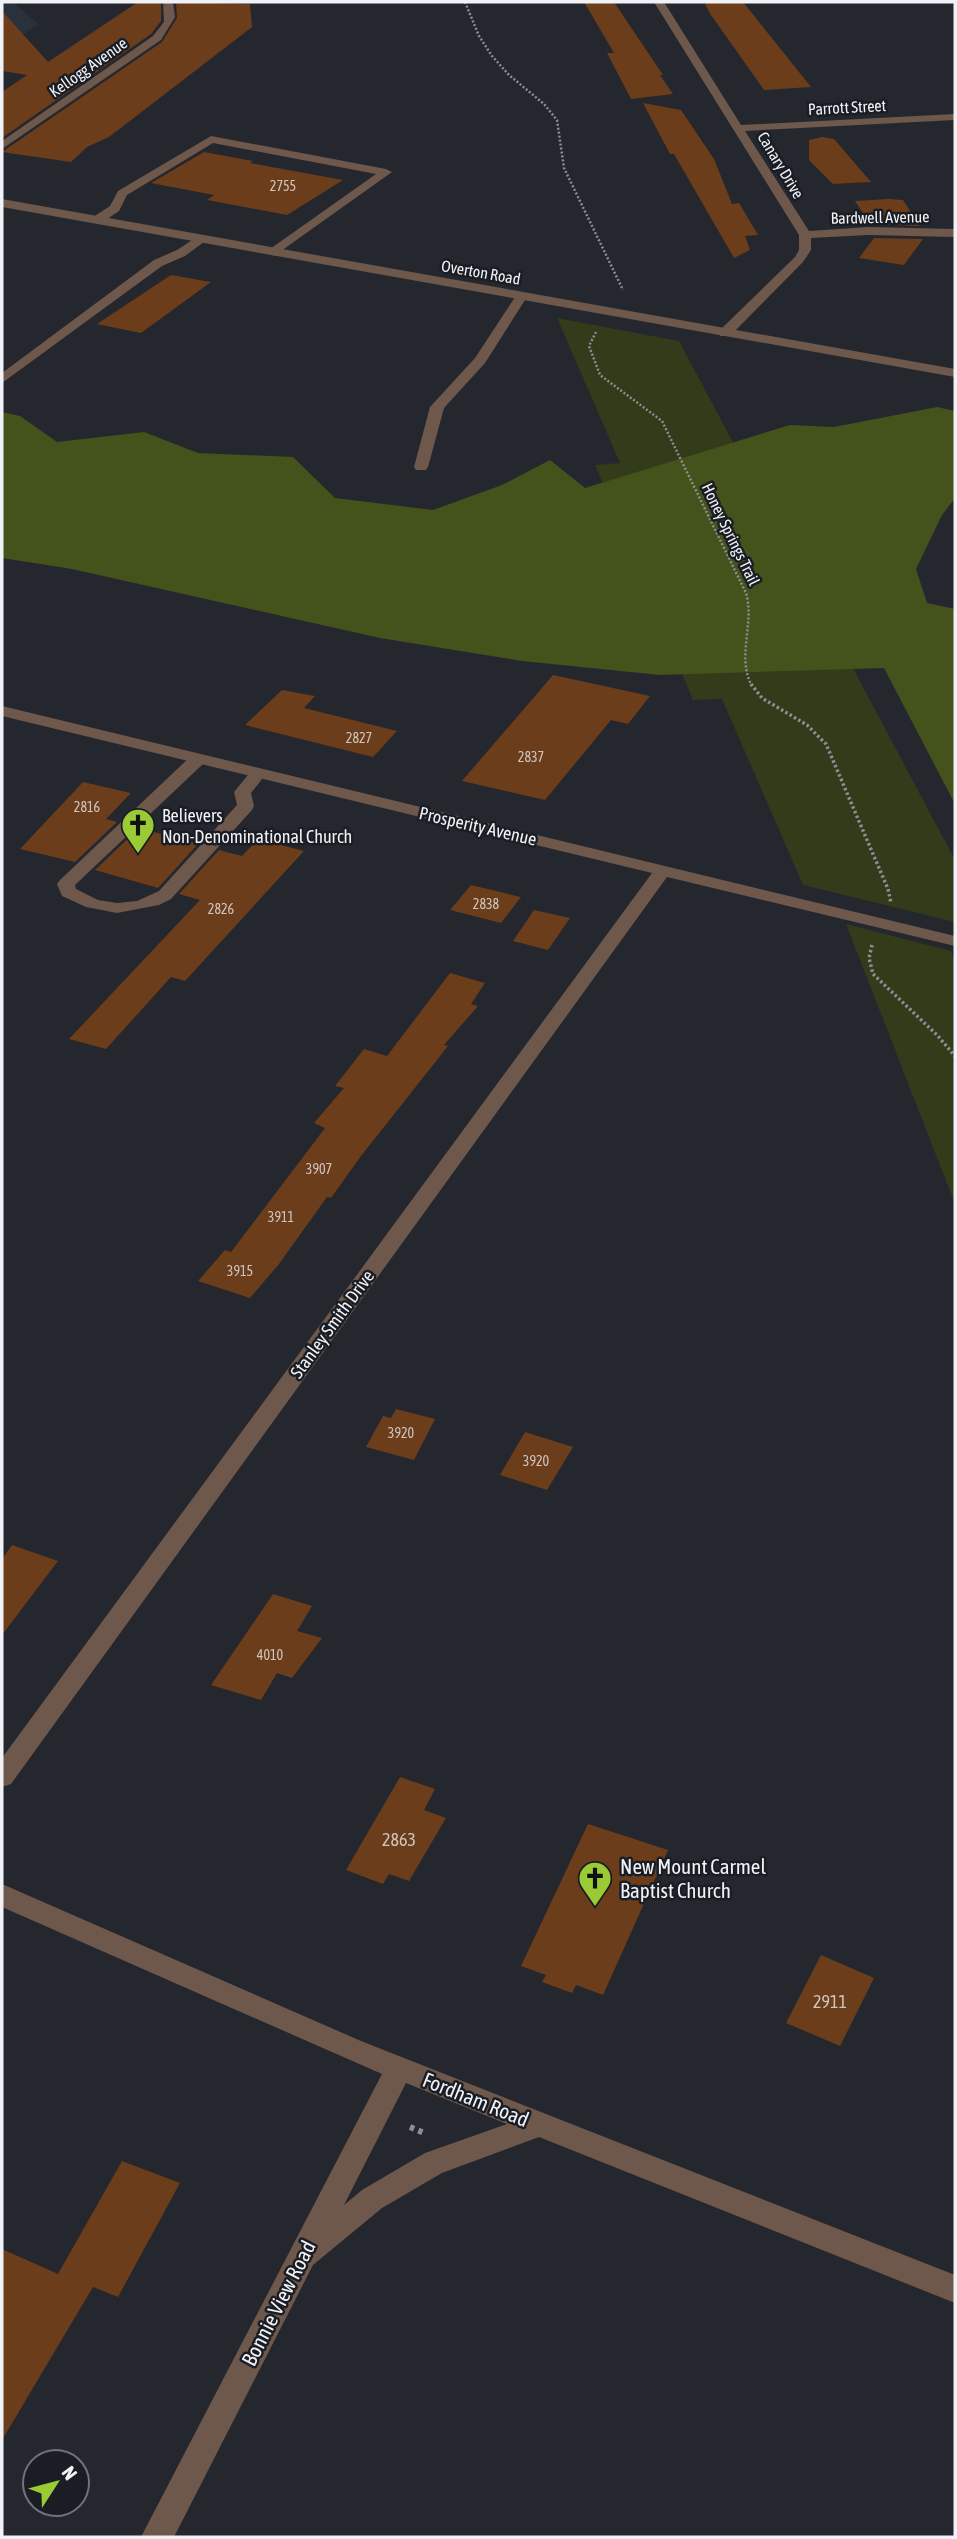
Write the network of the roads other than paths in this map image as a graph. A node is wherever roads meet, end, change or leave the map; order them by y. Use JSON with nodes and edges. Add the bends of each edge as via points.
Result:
{"nodes":[{"id":1,"x":168,"y":2,"type":"edge"},
{"id":2,"x":659,"y":2,"type":"edge"},
{"id":3,"x":955,"y":117,"type":"edge"},
{"id":4,"x":740,"y":128,"type":"junction"},
{"id":5,"x":2,"y":146,"type":"edge"},
{"id":6,"x":2,"y":203,"type":"edge"},
{"id":7,"x":97,"y":220,"type":"junction"},
{"id":8,"x":955,"y":233,"type":"edge"},
{"id":9,"x":805,"y":235,"type":"junction"},
{"id":10,"x":200,"y":239,"type":"junction"},
{"id":11,"x":274,"y":252,"type":"junction"},
{"id":12,"x":521,"y":297,"type":"junction"},
{"id":13,"x":725,"y":333,"type":"junction"},
{"id":14,"x":955,"y":373,"type":"edge"},
{"id":15,"x":2,"y":379,"type":"edge"},
{"id":16,"x":421,"y":467,"type":"dead end"},
{"id":17,"x":2,"y":711,"type":"edge"},
{"id":18,"x":197,"y":760,"type":"junction"},
{"id":19,"x":258,"y":774,"type":"junction"},
{"id":20,"x":663,"y":870,"type":"junction"},
{"id":21,"x":955,"y":941,"type":"edge"},
{"id":22,"x":2,"y":1777,"type":"edge"},
{"id":23,"x":2,"y":1895,"type":"edge"},
{"id":24,"x":399,"y":2069,"type":"junction"},
{"id":25,"x":538,"y":2124,"type":"junction"},
{"id":26,"x":299,"y":2262,"type":"junction"},
{"id":27,"x":955,"y":2289,"type":"edge"},
{"id":28,"x":157,"y":2537,"type":"edge"}],
"edges":[{"from":1,"to":5,"type":"street","name":"Kellogg Avenue","via":[[172,16],[157,38]]},
{"from":2,"to":4,"type":"street","name":"Canary Drive"},
{"from":3,"to":4,"type":"street","name":"Parrott Street"},
{"from":4,"to":9,"type":"street","name":"Canary Drive"},
{"from":6,"to":7,"type":"street","name":"Overton Road"},
{"from":7,"to":10,"type":"street","name":"Overton Road"},
{"from":7,"to":11,"type":"street","via":[[115,208],[122,193],[211,139],[386,172]]},
{"from":8,"to":9,"type":"street","name":"Bardwell Avenue"},
{"from":9,"to":13,"type":"street","via":[[805,250],[799,259]]},
{"from":10,"to":11,"type":"street","name":"Overton Road"},
{"from":10,"to":15,"type":"street","via":[[158,262]]},
{"from":11,"to":12,"type":"street","name":"Overton Road"},
{"from":12,"to":13,"type":"street","name":"Overton Road"},
{"from":12,"to":16,"type":"street","via":[[480,360],[437,407]]},
{"from":13,"to":14,"type":"street","name":"Overton Road"},
{"from":17,"to":18,"type":"street","name":"Prosperity Avenue"},
{"from":18,"to":19,"type":"street","name":"Prosperity Avenue"},
{"from":18,"to":19,"type":"street","via":[[65,884],[68,892],[112,910],[150,904],[165,895],[246,806],[242,792]]},
{"from":19,"to":20,"type":"street","name":"Prosperity Avenue"},
{"from":20,"to":21,"type":"street","name":"Prosperity Avenue"},
{"from":20,"to":22,"type":"street","name":"Stanley Smith Drive"},
{"from":23,"to":24,"type":"street","name":"Fordham Road"},
{"from":24,"to":25,"type":"street","name":"Fordham Road"},
{"from":24,"to":26,"type":"street","name":"Bonnie View Road"},
{"from":25,"to":26,"type":"street","via":[[435,2162],[372,2199]]},
{"from":25,"to":27,"type":"street","name":"Fordham Road"},
{"from":26,"to":28,"type":"street","name":"Bonnie View Road"}]}
